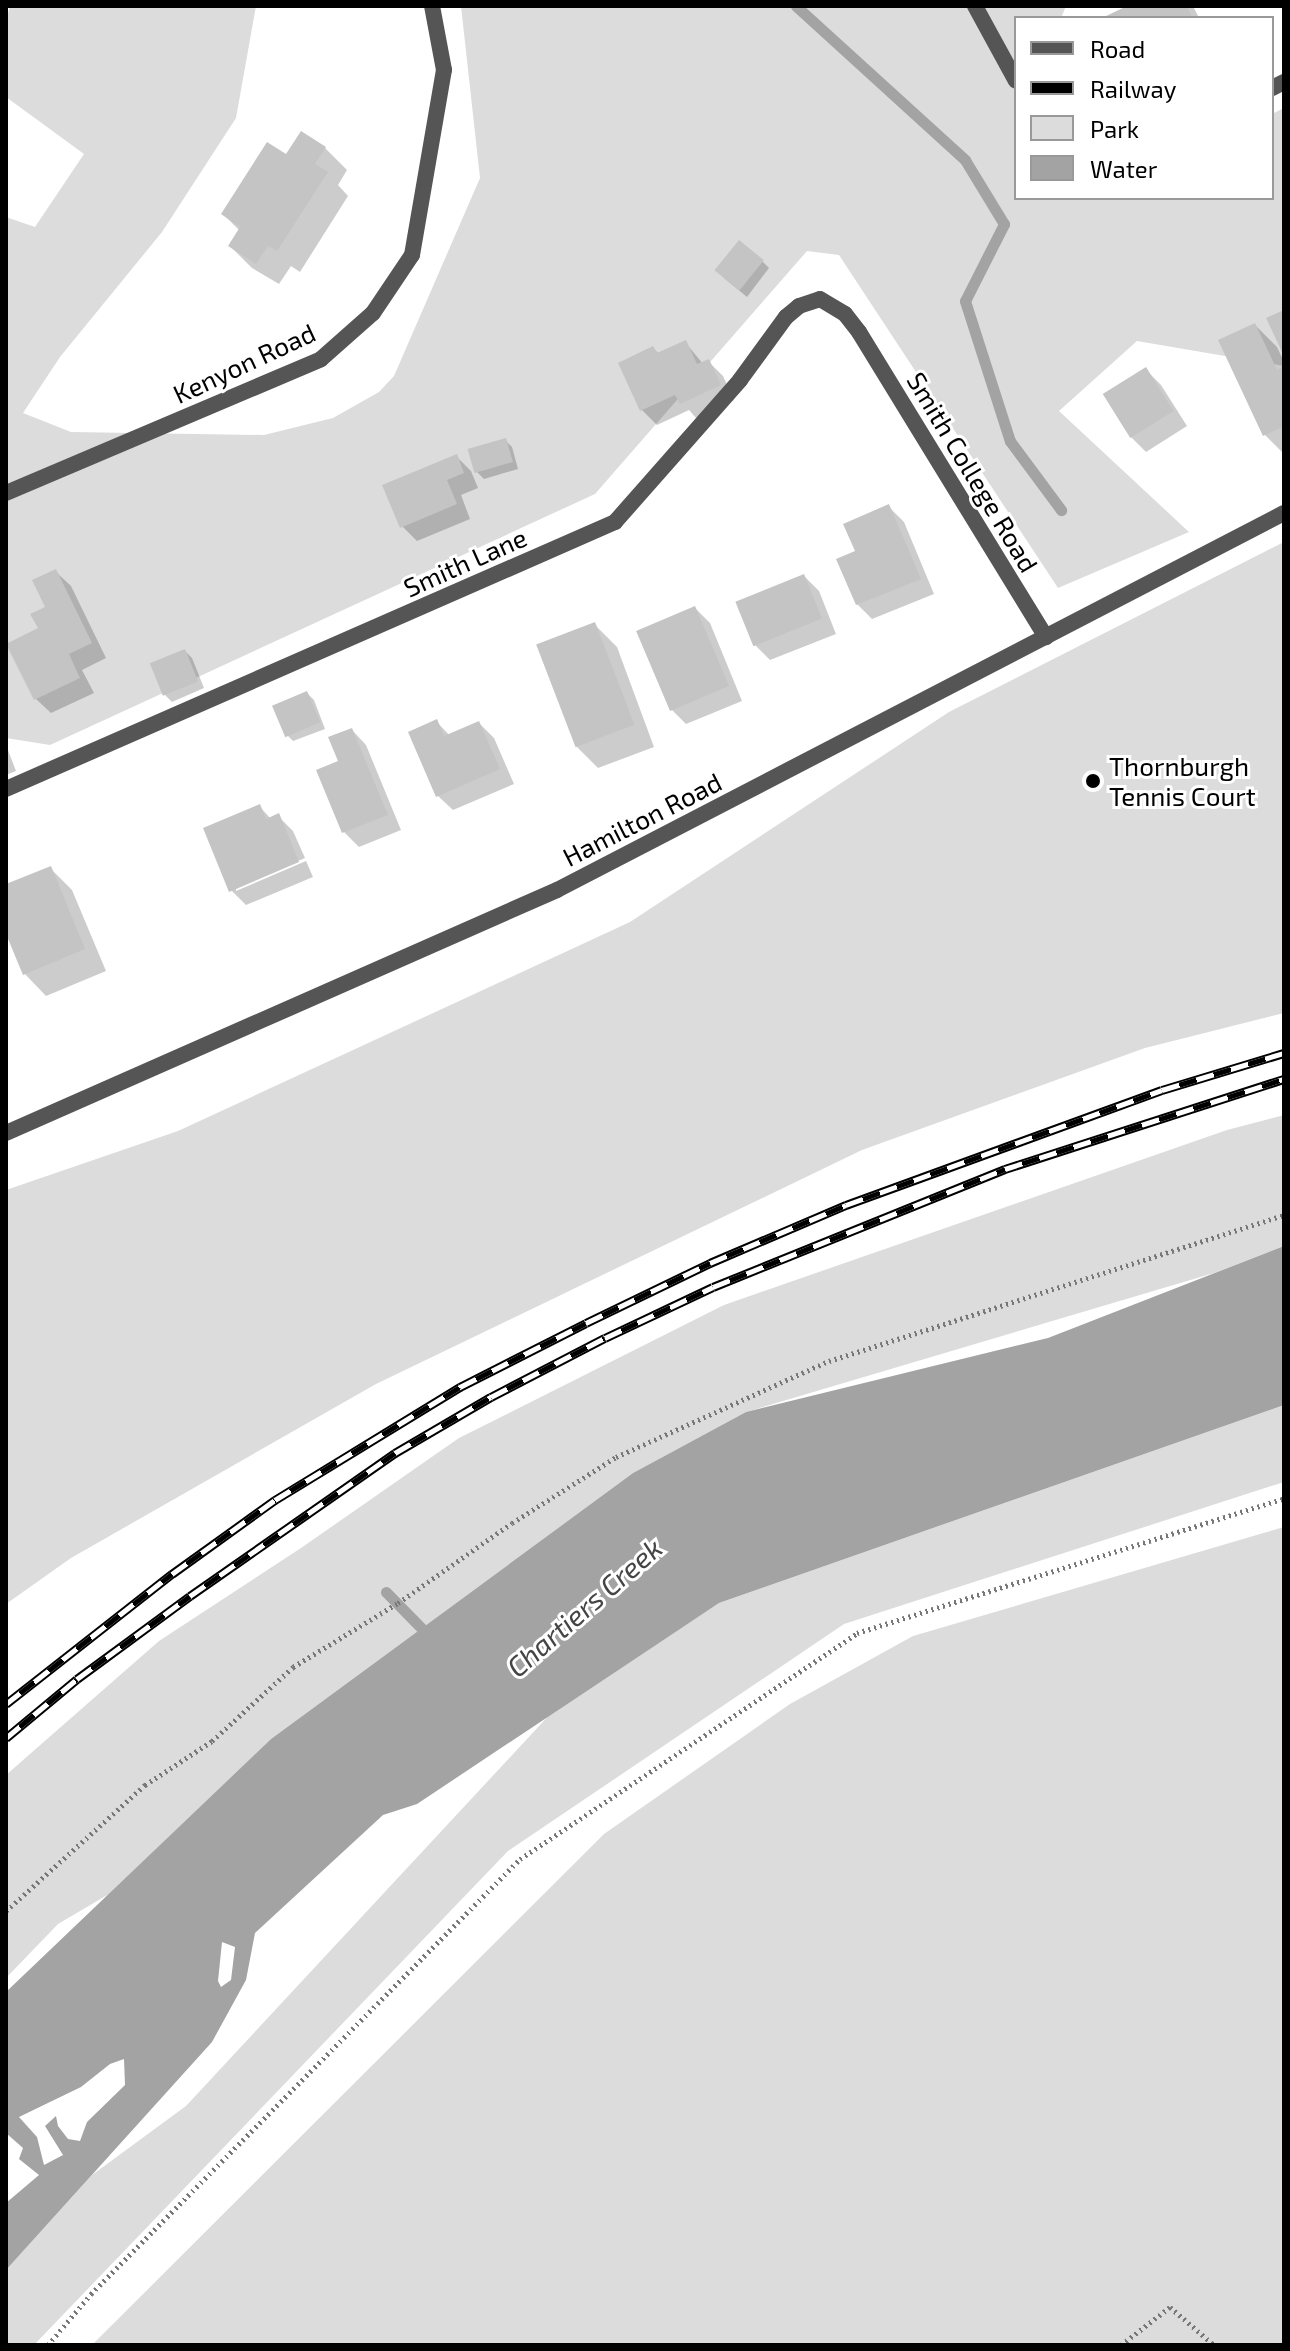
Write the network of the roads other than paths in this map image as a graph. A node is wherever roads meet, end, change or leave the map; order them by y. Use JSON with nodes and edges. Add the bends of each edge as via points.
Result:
{"nodes":[{"id":1,"x":432,"y":6,"type":"edge"},
{"id":2,"x":975,"y":6,"type":"edge"},
{"id":3,"x":1014,"y":77,"type":"edge"},
{"id":4,"x":859,"y":332,"type":"joint"},
{"id":5,"x":6,"y":493,"type":"edge"},
{"id":6,"x":1284,"y":513,"type":"edge"},
{"id":7,"x":1046,"y":637,"type":"junction"},
{"id":8,"x":6,"y":789,"type":"edge"},
{"id":9,"x":6,"y":1133,"type":"edge"}],
"edges":[{"from":1,"to":5,"type":"street","name":"Kenyon Road","via":[[444,70],[412,255],[373,313],[321,359]]},
{"from":2,"to":3,"type":"street"},
{"from":4,"to":7,"type":"street","name":"Smith College Road"},
{"from":4,"to":8,"type":"street","name":"Smith Lane","via":[[845,314],[820,299],[799,306],[615,522]]},
{"from":6,"to":7,"type":"street","name":"Hamilton Road"},
{"from":7,"to":9,"type":"street","name":"Hamilton Road","via":[[557,890]]}]}
